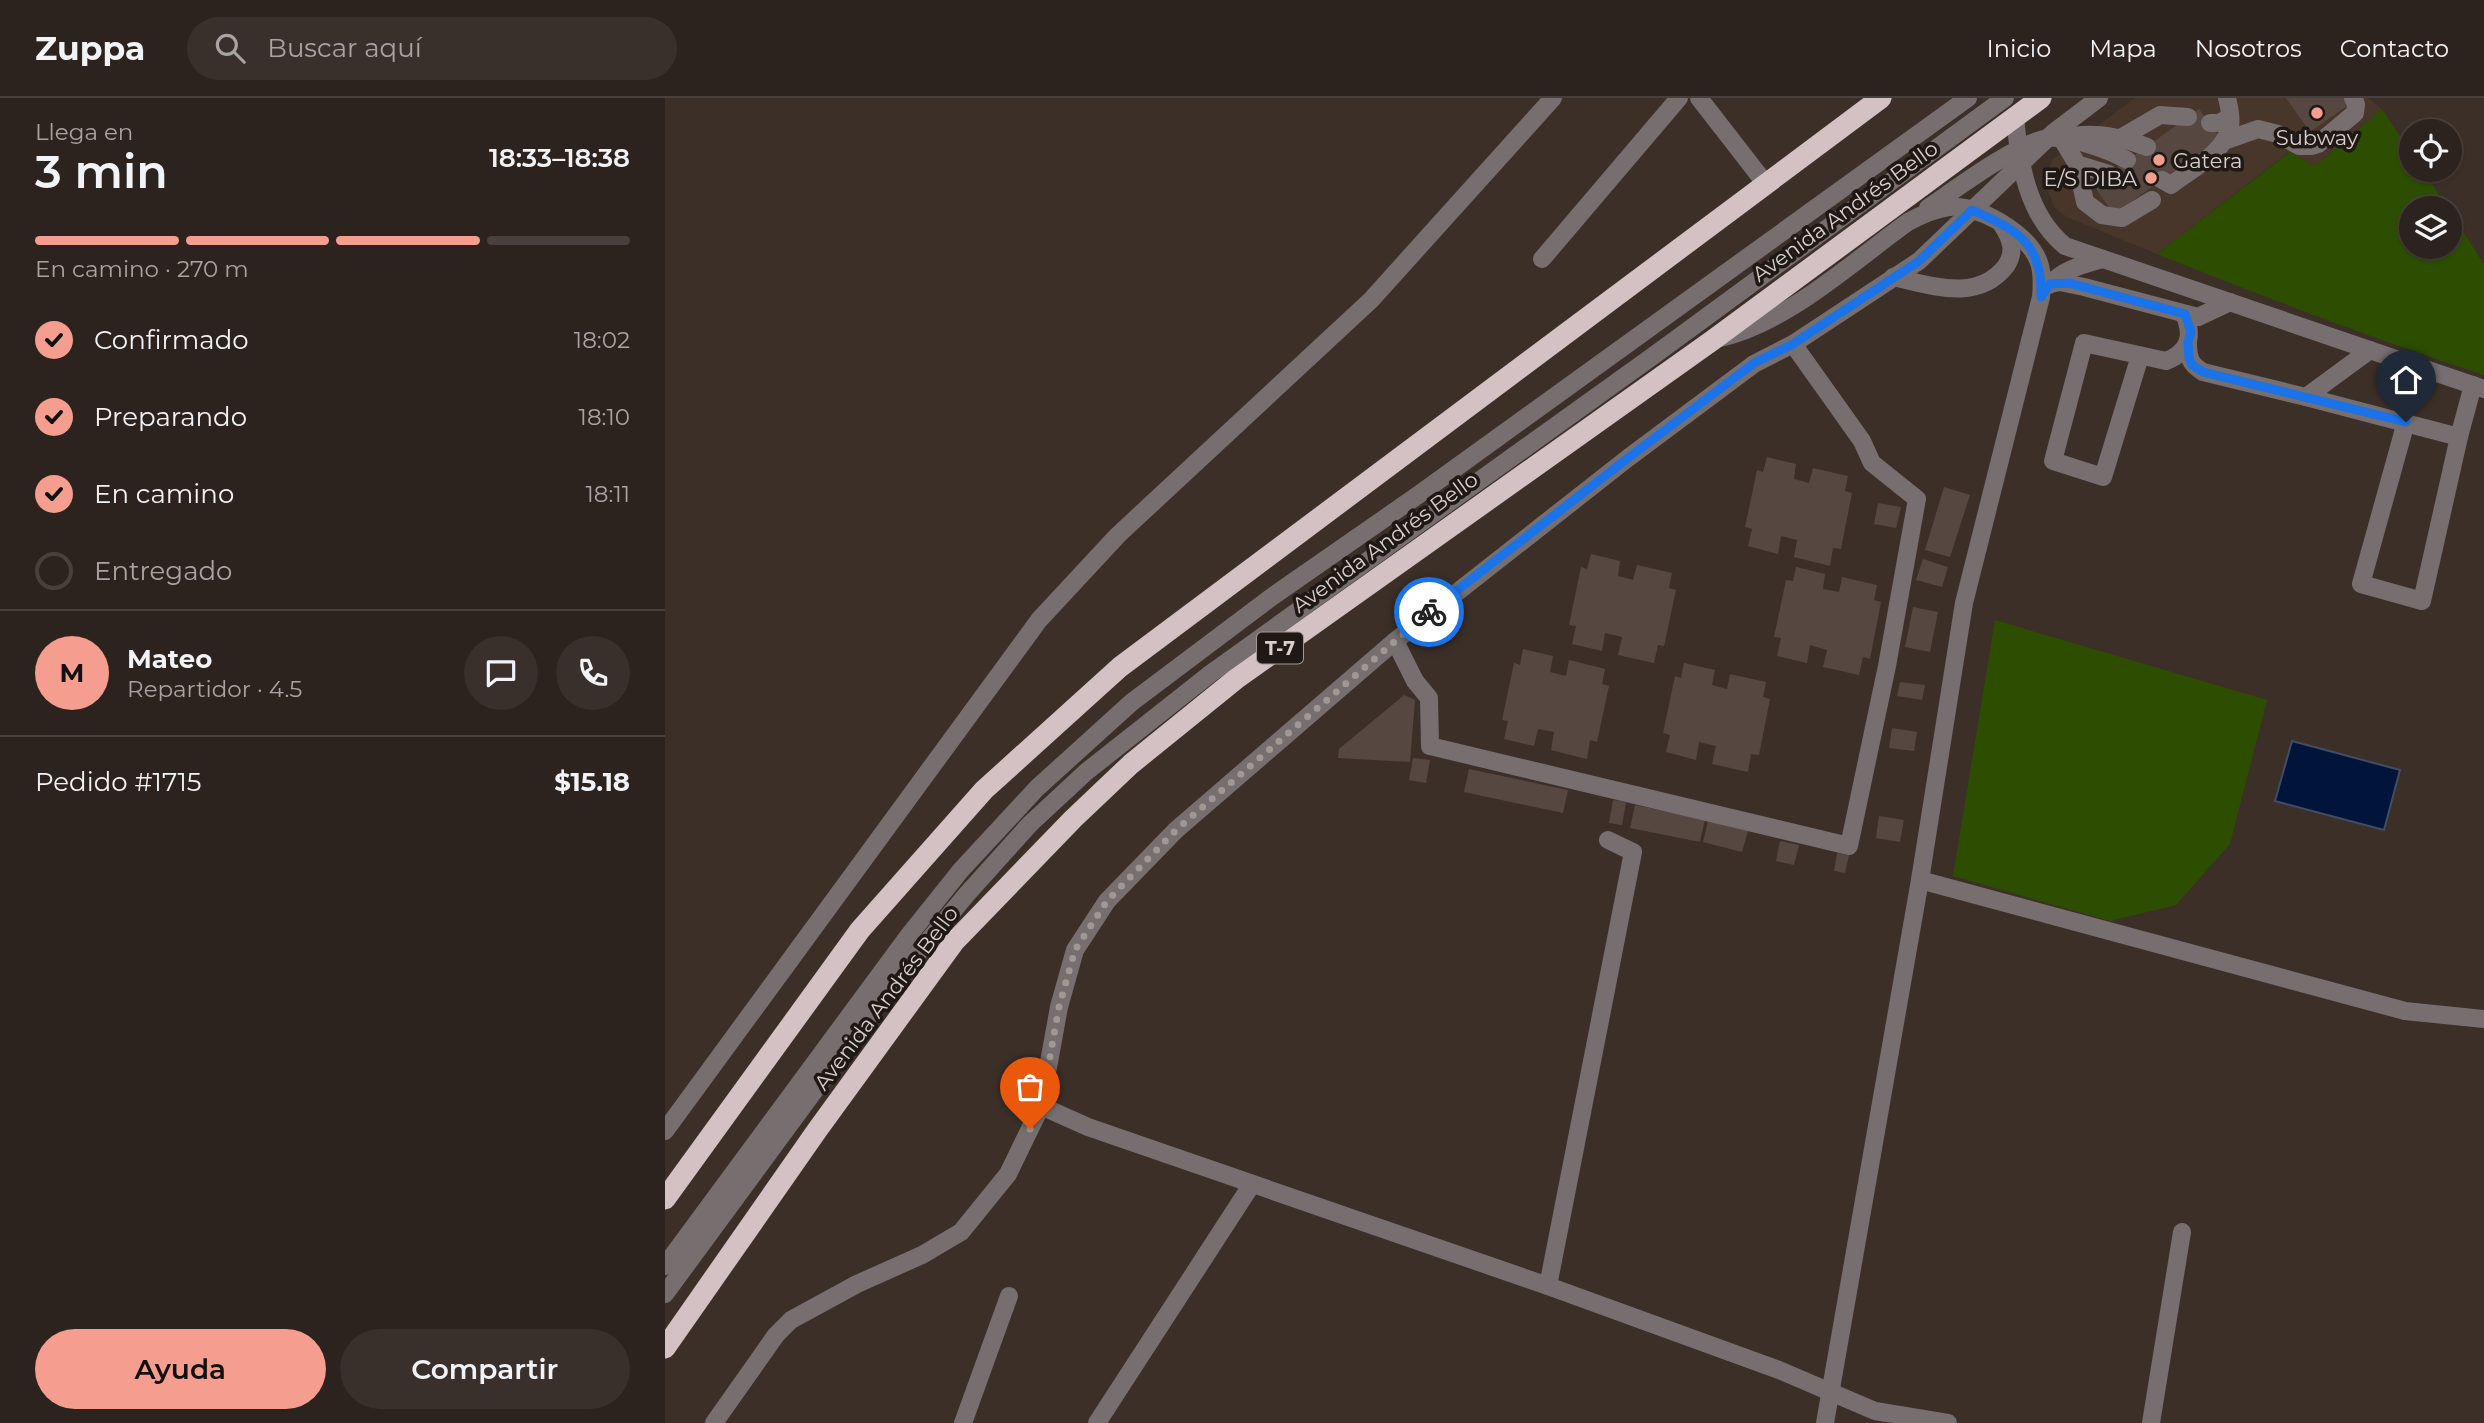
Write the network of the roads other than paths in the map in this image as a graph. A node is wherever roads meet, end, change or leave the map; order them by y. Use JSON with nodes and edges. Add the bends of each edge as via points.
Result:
{"nodes":[{"id":1,"x":1553,"y":98,"type":"edge"},
{"id":2,"x":1679,"y":98,"type":"edge"},
{"id":3,"x":1699,"y":98,"type":"edge"},
{"id":4,"x":1881,"y":98,"type":"edge"},
{"id":5,"x":1968,"y":98,"type":"edge"},
{"id":6,"x":2041,"y":98,"type":"edge"},
{"id":7,"x":2099,"y":98,"type":"edge"},
{"id":8,"x":2353,"y":98,"type":"edge"},
{"id":9,"x":2010,"y":107,"type":"edge"},
{"id":10,"x":2228,"y":107,"type":"edge"},
{"id":11,"x":2188,"y":117,"type":"dead end"},
{"id":12,"x":2210,"y":123,"type":"dead end"},
{"id":13,"x":2055,"y":138,"type":"junction"},
{"id":14,"x":2119,"y":139,"type":"junction"},
{"id":15,"x":2224,"y":141,"type":"junction"},
{"id":16,"x":2147,"y":147,"type":"dead end"},
{"id":17,"x":2019,"y":157,"type":"junction"},
{"id":18,"x":2127,"y":160,"type":"dead end"},
{"id":19,"x":2077,"y":164,"type":"junction"},
{"id":20,"x":2109,"y":174,"type":"dead end"},
{"id":21,"x":1765,"y":184,"type":"junction"},
{"id":22,"x":1967,"y":215,"type":"junction"},
{"id":23,"x":1908,"y":222,"type":"junction"},
{"id":24,"x":2001,"y":222,"type":"junction"},
{"id":25,"x":2044,"y":223,"type":"junction"},
{"id":26,"x":1542,"y":259,"type":"dead end"},
{"id":27,"x":2103,"y":259,"type":"junction"},
{"id":28,"x":2038,"y":260,"type":"junction"},
{"id":29,"x":1893,"y":277,"type":"junction"},
{"id":30,"x":2046,"y":291,"type":"junction"},
{"id":31,"x":2230,"y":303,"type":"junction"},
{"id":32,"x":2185,"y":314,"type":"junction"},
{"id":33,"x":2189,"y":337,"type":"junction"},
{"id":34,"x":1713,"y":340,"type":"junction"},
{"id":35,"x":1793,"y":344,"type":"junction"},
{"id":36,"x":2370,"y":350,"type":"junction"},
{"id":37,"x":2140,"y":356,"type":"junction"},
{"id":38,"x":2478,"y":387,"type":"edge"},
{"id":39,"x":2306,"y":397,"type":"junction"},
{"id":40,"x":2406,"y":422,"type":"junction"},
{"id":41,"x":2459,"y":437,"type":"junction"},
{"id":42,"x":1395,"y":641,"type":"junction"},
{"id":43,"x":1608,"y":840,"type":"dead end"},
{"id":44,"x":1920,"y":880,"type":"junction"},
{"id":45,"x":2484,"y":1019,"type":"edge"},
{"id":46,"x":1041,"y":1106,"type":"junction"},
{"id":47,"x":665,"y":1131,"type":"edge"},
{"id":48,"x":1252,"y":1184,"type":"junction"},
{"id":49,"x":665,"y":1199,"type":"edge"},
{"id":50,"x":2182,"y":1232,"type":"dead end"},
{"id":51,"x":665,"y":1266,"type":"edge"},
{"id":52,"x":1548,"y":1286,"type":"junction"},
{"id":53,"x":665,"y":1294,"type":"edge"},
{"id":54,"x":1009,"y":1296,"type":"dead end"},
{"id":55,"x":665,"y":1348,"type":"edge"},
{"id":56,"x":1830,"y":1391,"type":"junction"},
{"id":57,"x":714,"y":1423,"type":"edge"},
{"id":58,"x":963,"y":1423,"type":"edge"},
{"id":59,"x":1097,"y":1423,"type":"edge"},
{"id":60,"x":1825,"y":1423,"type":"edge"},
{"id":61,"x":1948,"y":1423,"type":"edge"},
{"id":62,"x":2151,"y":1423,"type":"edge"}],
"edges":[{"from":1,"to":47,"type":"street","via":[[1371,300],[1118,535],[1039,620]]},
{"from":2,"to":26,"type":"street"},
{"from":3,"to":21,"type":"street"},
{"from":4,"to":21,"type":"highway"},
{"from":5,"to":51,"type":"street","via":[[1132,702],[1037,788],[961,870]]},
{"from":6,"to":9,"type":"highway","name":"Avenida Andrés Bello","number":"T-7"},
{"from":7,"to":13,"type":"street"},
{"from":8,"to":15,"type":"street","via":[[2356,109],[2351,118],[2312,146],[2299,146],[2258,129]]},
{"from":9,"to":17,"type":"street"},
{"from":9,"to":34,"type":"highway","name":"Avenida Andrés Bello","number":"T-7"},
{"from":9,"to":53,"type":"street","via":[[1210,674],[1086,772],[1030,824],[898,977]]},
{"from":10,"to":12,"type":"street","via":[[2220,124]]},
{"from":10,"to":15,"type":"street","via":[[2230,127]]},
{"from":11,"to":14,"type":"street","via":[[2160,115]]},
{"from":13,"to":14,"type":"street","via":[[2076,134]]},
{"from":13,"to":17,"type":"street"},
{"from":13,"to":18,"type":"street"},
{"from":13,"to":19,"type":"street"},
{"from":14,"to":16,"type":"street"},
{"from":15,"to":19,"type":"street","via":[[2122,219],[2102,215],[2085,202]]},
{"from":17,"to":22,"type":"street"},
{"from":17,"to":23,"type":"street"},
{"from":17,"to":25,"type":"street"},
{"from":19,"to":20,"type":"street"},
{"from":21,"to":49,"type":"highway","via":[[1120,667],[984,790],[860,930]]},
{"from":22,"to":23,"type":"street","via":[[1947,207]]},
{"from":22,"to":24,"type":"street"},
{"from":22,"to":29,"type":"street","via":[[1919,261]]},
{"from":23,"to":34,"type":"street","via":[[1779,314],[1738,335]]},
{"from":24,"to":28,"type":"street","via":[[2028,244]]},
{"from":24,"to":29,"type":"street","via":[[2013,245],[2010,258],[1986,283],[1954,290]]},
{"from":25,"to":27,"type":"street","via":[[2065,246]]},
{"from":25,"to":28,"type":"street"},
{"from":27,"to":30,"type":"street","via":[[2071,268]]},
{"from":27,"to":31,"type":"street"},
{"from":28,"to":30,"type":"street"},
{"from":29,"to":35,"type":"street"},
{"from":30,"to":32,"type":"street","via":[[2060,282]]},
{"from":30,"to":44,"type":"street","via":[[1964,603]]},
{"from":31,"to":32,"type":"street","via":[[2198,317]]},
{"from":31,"to":36,"type":"street"},
{"from":32,"to":33,"type":"street"},
{"from":33,"to":37,"type":"street","via":[[2176,357],[2166,361]]},
{"from":33,"to":39,"type":"street","via":[[2192,365],[2203,372]]},
{"from":34,"to":55,"type":"highway","name":"Avenida Andrés Bello","number":"T-7","via":[[1236,679],[1131,764],[1073,819],[954,942]]},
{"from":35,"to":42,"type":"street","via":[[1754,363]]},
{"from":35,"to":42,"type":"street","via":[[1872,463],[1917,499],[1850,846],[1430,746],[1429,698]]},
{"from":36,"to":38,"type":"street"},
{"from":36,"to":39,"type":"street"},
{"from":37,"to":37,"type":"street","via":[[2103,477],[2053,461],[2084,344]]},
{"from":38,"to":41,"type":"street"},
{"from":39,"to":40,"type":"street"},
{"from":40,"to":41,"type":"street"},
{"from":40,"to":41,"type":"street","via":[[2361,584],[2421,601]]},
{"from":42,"to":46,"type":"street","via":[[1176,830],[1107,901],[1075,950]]},
{"from":43,"to":52,"type":"street","via":[[1633,852]]},
{"from":44,"to":45,"type":"street","via":[[2405,1011]]},
{"from":44,"to":56,"type":"street"},
{"from":46,"to":48,"type":"street"},
{"from":46,"to":57,"type":"street","via":[[1008,1174],[961,1232],[791,1320]]},
{"from":48,"to":52,"type":"street"},
{"from":48,"to":59,"type":"street"},
{"from":50,"to":62,"type":"street"},
{"from":52,"to":56,"type":"street"},
{"from":54,"to":58,"type":"street"},
{"from":56,"to":60,"type":"street"},
{"from":56,"to":61,"type":"street","via":[[1875,1411]]}]}
